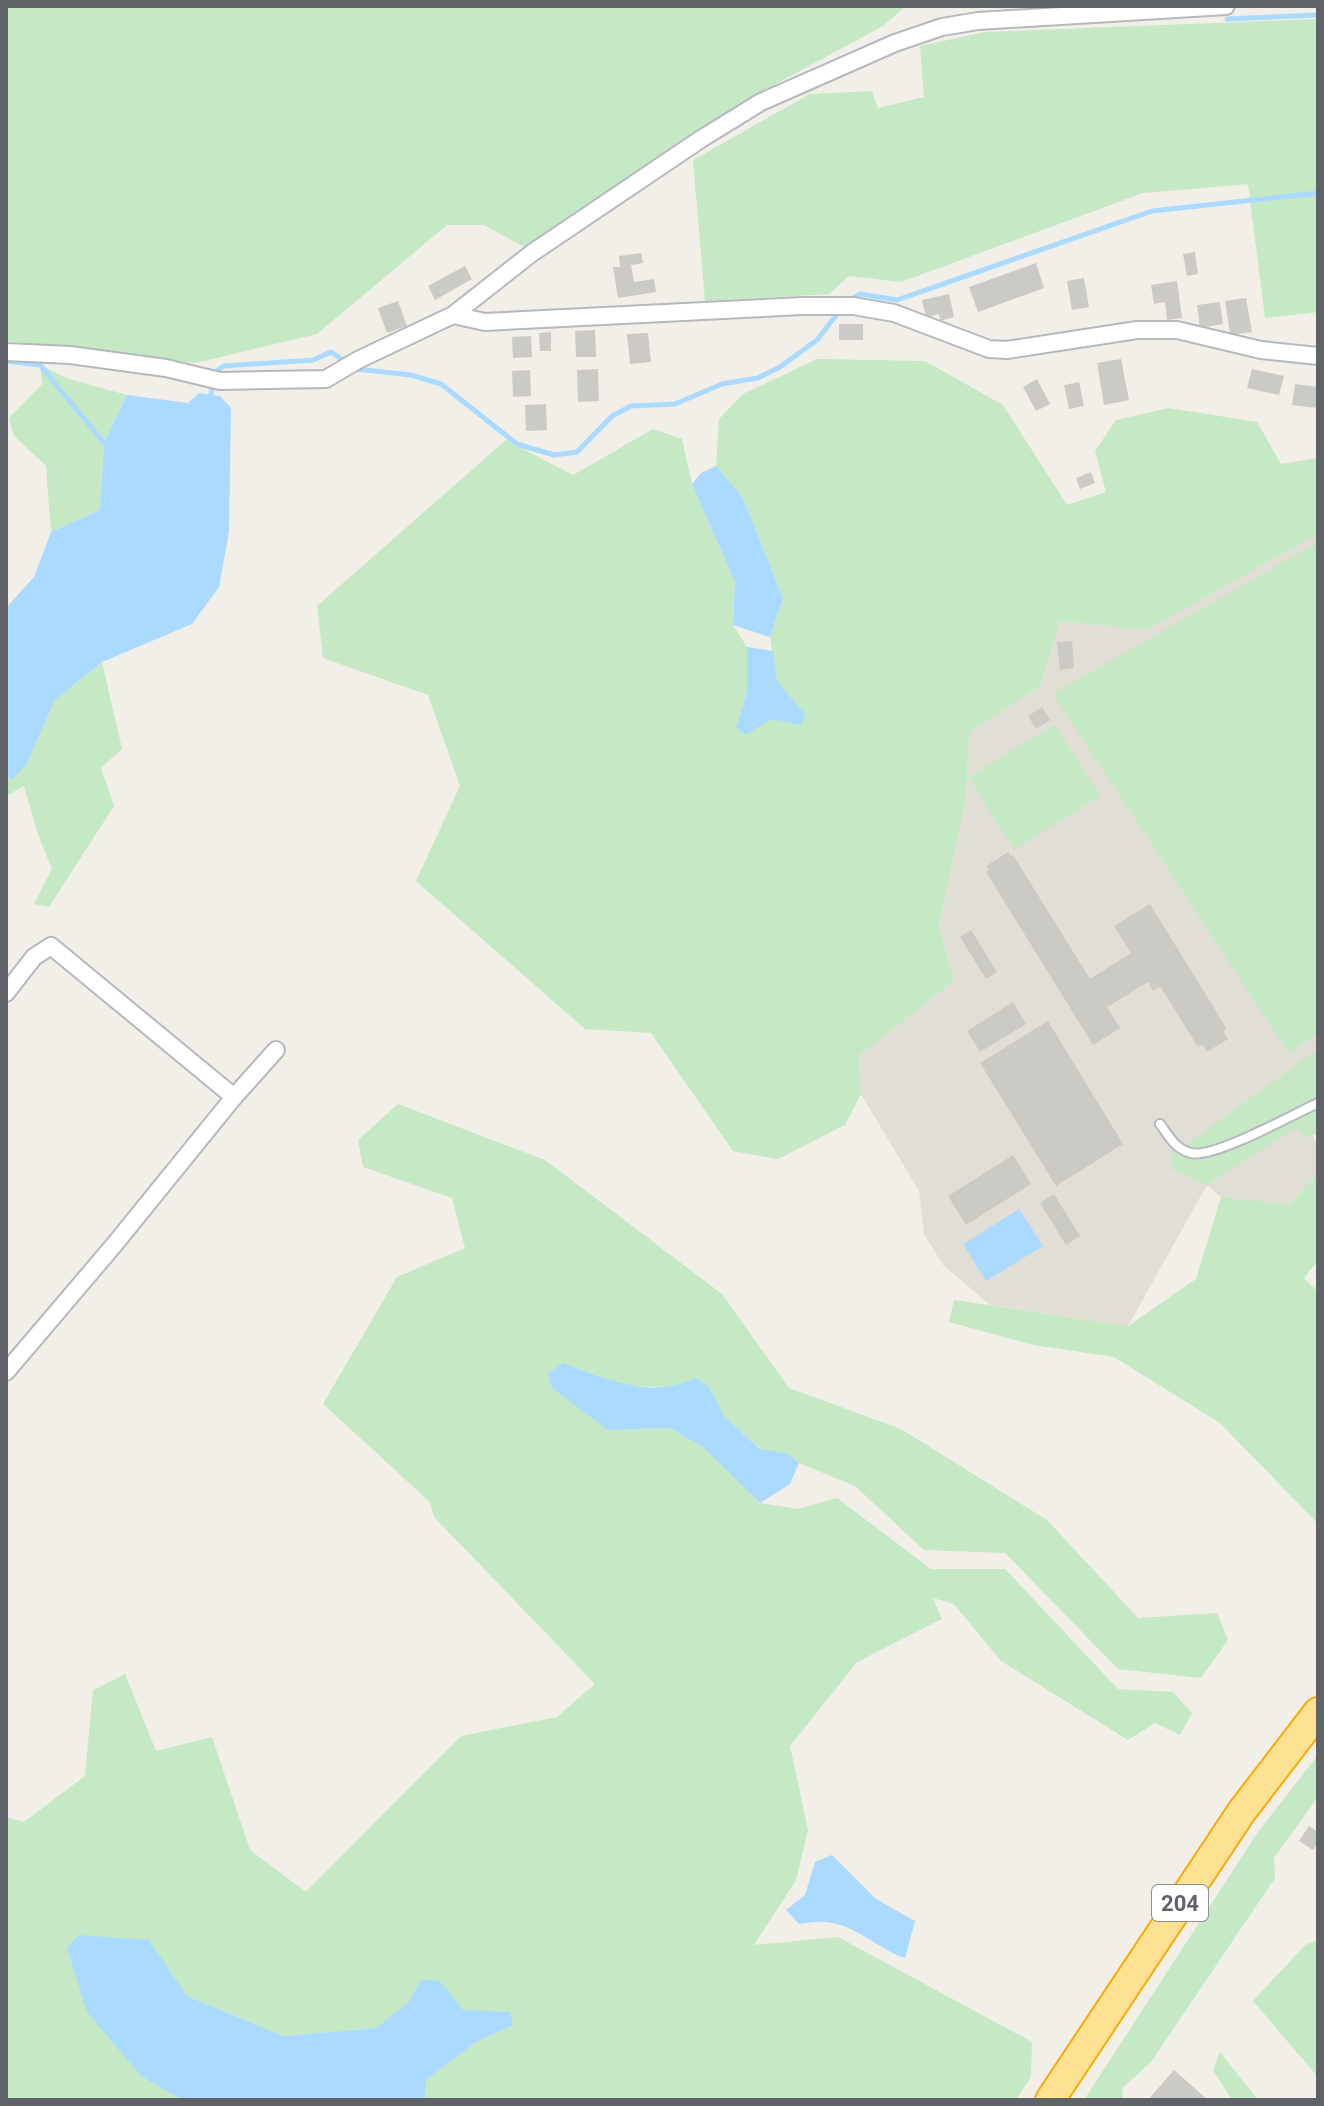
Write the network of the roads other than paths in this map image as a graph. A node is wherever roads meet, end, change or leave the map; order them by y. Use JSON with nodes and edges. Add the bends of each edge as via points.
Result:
{"nodes":[{"id":1,"x":1226,"y":6,"type":"edge"},
{"id":2,"x":453,"y":315,"type":"junction"},
{"id":3,"x":6,"y":352,"type":"edge"},
{"id":4,"x":1318,"y":356,"type":"edge"},
{"id":5,"x":6,"y":993,"type":"edge"},
{"id":6,"x":276,"y":1050,"type":"dead end"},
{"id":7,"x":234,"y":1097,"type":"junction"},
{"id":8,"x":1318,"y":1103,"type":"edge"},
{"id":9,"x":1160,"y":1124,"type":"dead end"},
{"id":10,"x":6,"y":1372,"type":"edge"},
{"id":11,"x":1318,"y":1712,"type":"edge"},
{"id":12,"x":1050,"y":2100,"type":"edge"}],
"edges":[{"from":1,"to":2,"type":"street","via":[[978,21],[895,43],[761,102],[532,253]]},
{"from":2,"to":3,"type":"street","via":[[326,379],[214,380],[70,355]]},
{"from":2,"to":4,"type":"street","via":[[485,322],[834,305],[894,313],[989,349],[1137,330],[1177,330],[1261,350]]},
{"from":5,"to":7,"type":"street","via":[[34,957],[51,946]]},
{"from":6,"to":7,"type":"street"},
{"from":7,"to":10,"type":"street"},
{"from":8,"to":9,"type":"lane","via":[[1215,1151],[1193,1154],[1176,1147]]},
{"from":11,"to":12,"type":"highway","number":"204","via":[[1242,1811]]}]}
